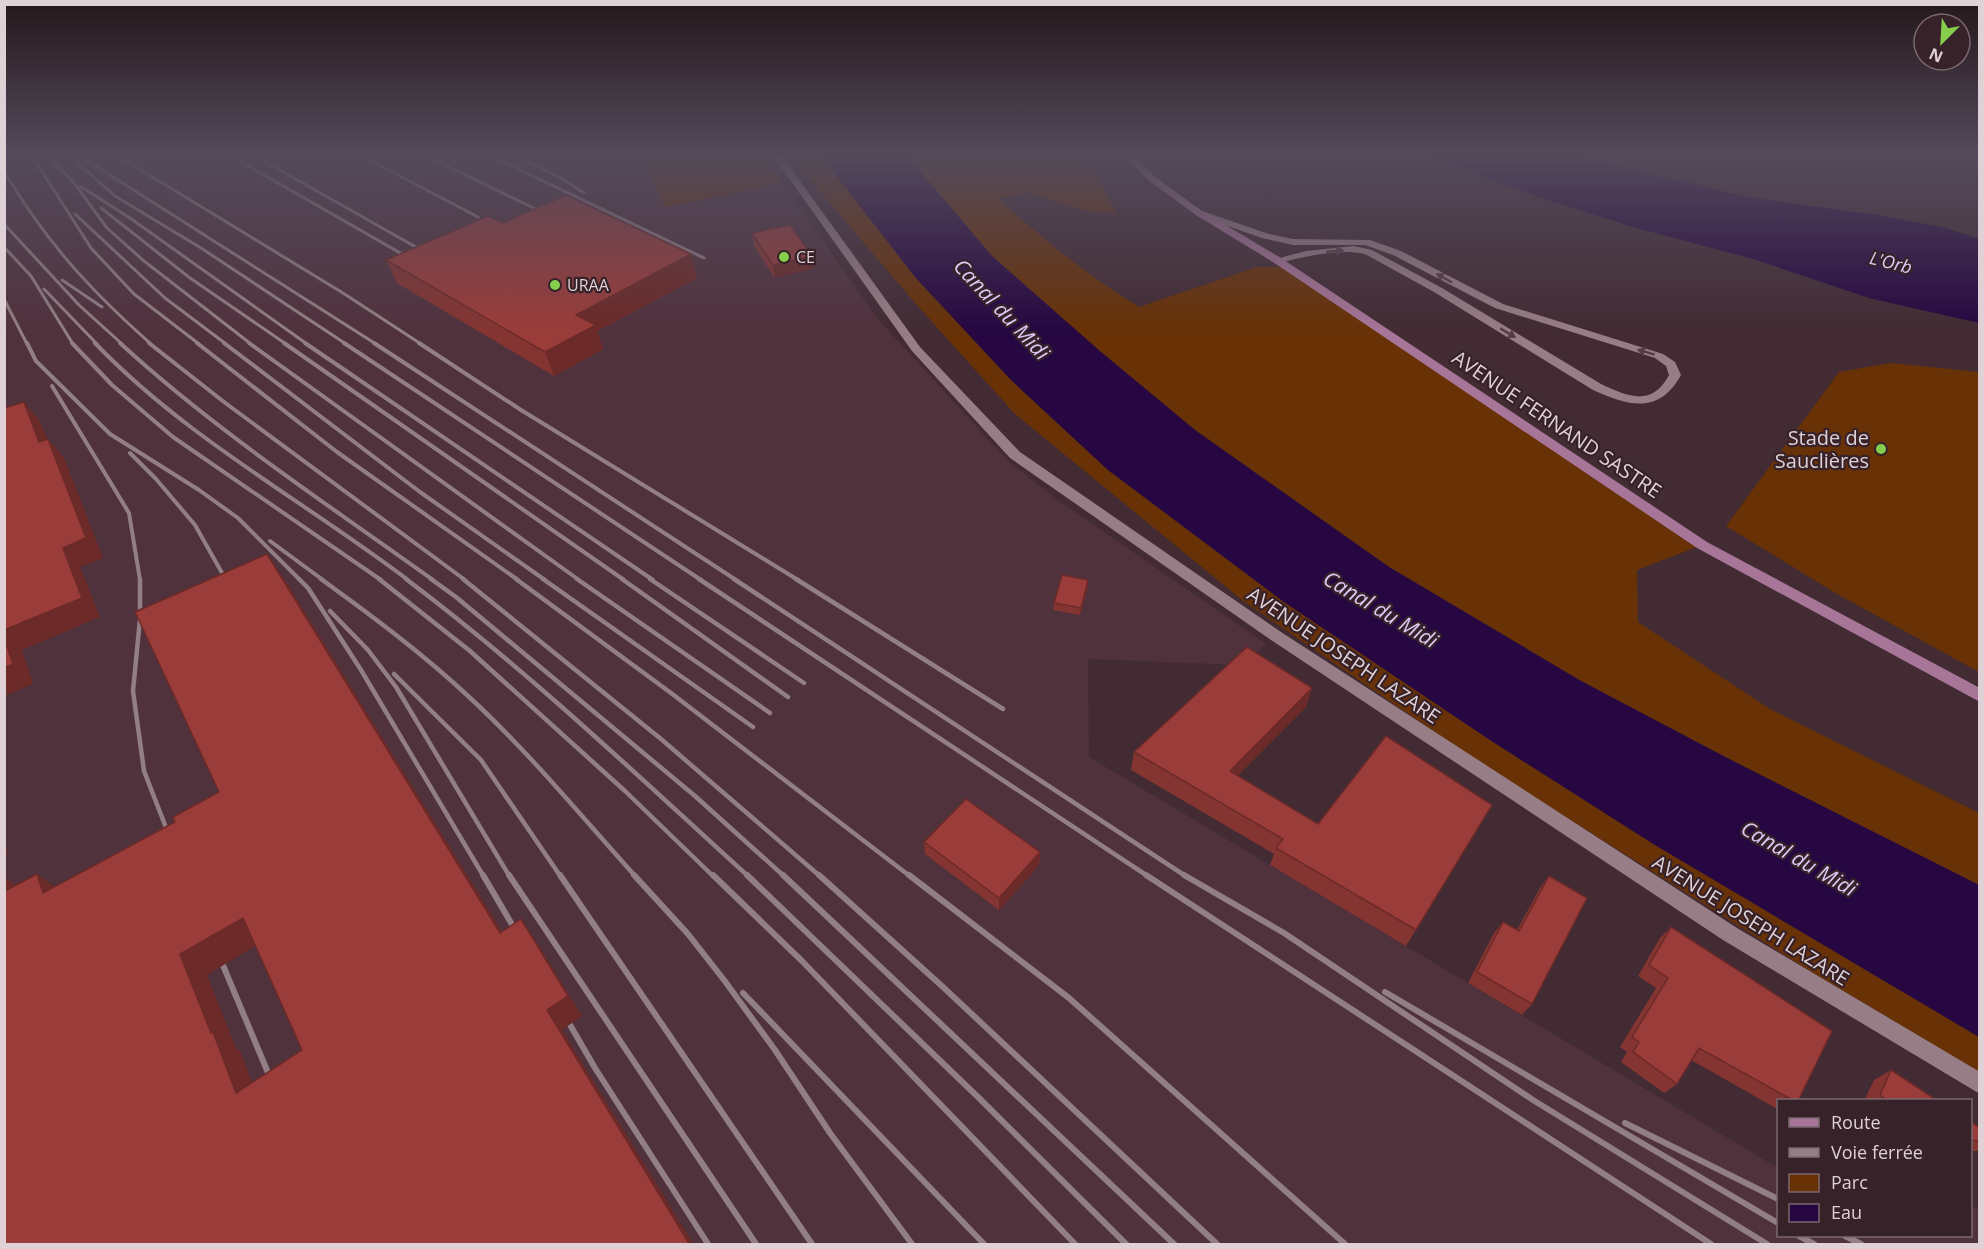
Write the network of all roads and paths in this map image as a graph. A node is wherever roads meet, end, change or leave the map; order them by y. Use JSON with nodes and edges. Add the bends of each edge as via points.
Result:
{"nodes":[{"id":1,"x":819,"y":214,"type":"edge"},
{"id":2,"x":1201,"y":214,"type":"edge"},
{"id":3,"x":1203,"y":214,"type":"edge"},
{"id":4,"x":1277,"y":260,"type":"junction"},
{"id":5,"x":1980,"y":696,"type":"edge"},
{"id":6,"x":1980,"y":1084,"type":"edge"}],
"edges":[{"from":1,"to":6,"type":"street","name":"AVENUE JOSEPH LAZARE","via":[[916,349],[1015,455],[1276,636],[1730,934]]},
{"from":2,"to":4,"type":"main road","name":"AVENUE FERNAND SASTRE"},
{"from":4,"to":3,"type":"street","one_way":true,"via":[[1354,249],[1368,252],[1619,398],[1653,399],[1671,385],[1675,375],[1671,364],[1659,356],[1498,306],[1397,253],[1366,242],[1293,242]]},
{"from":4,"to":5,"type":"main road","name":"AVENUE FERNAND SASTRE","via":[[1702,545]]}]}
